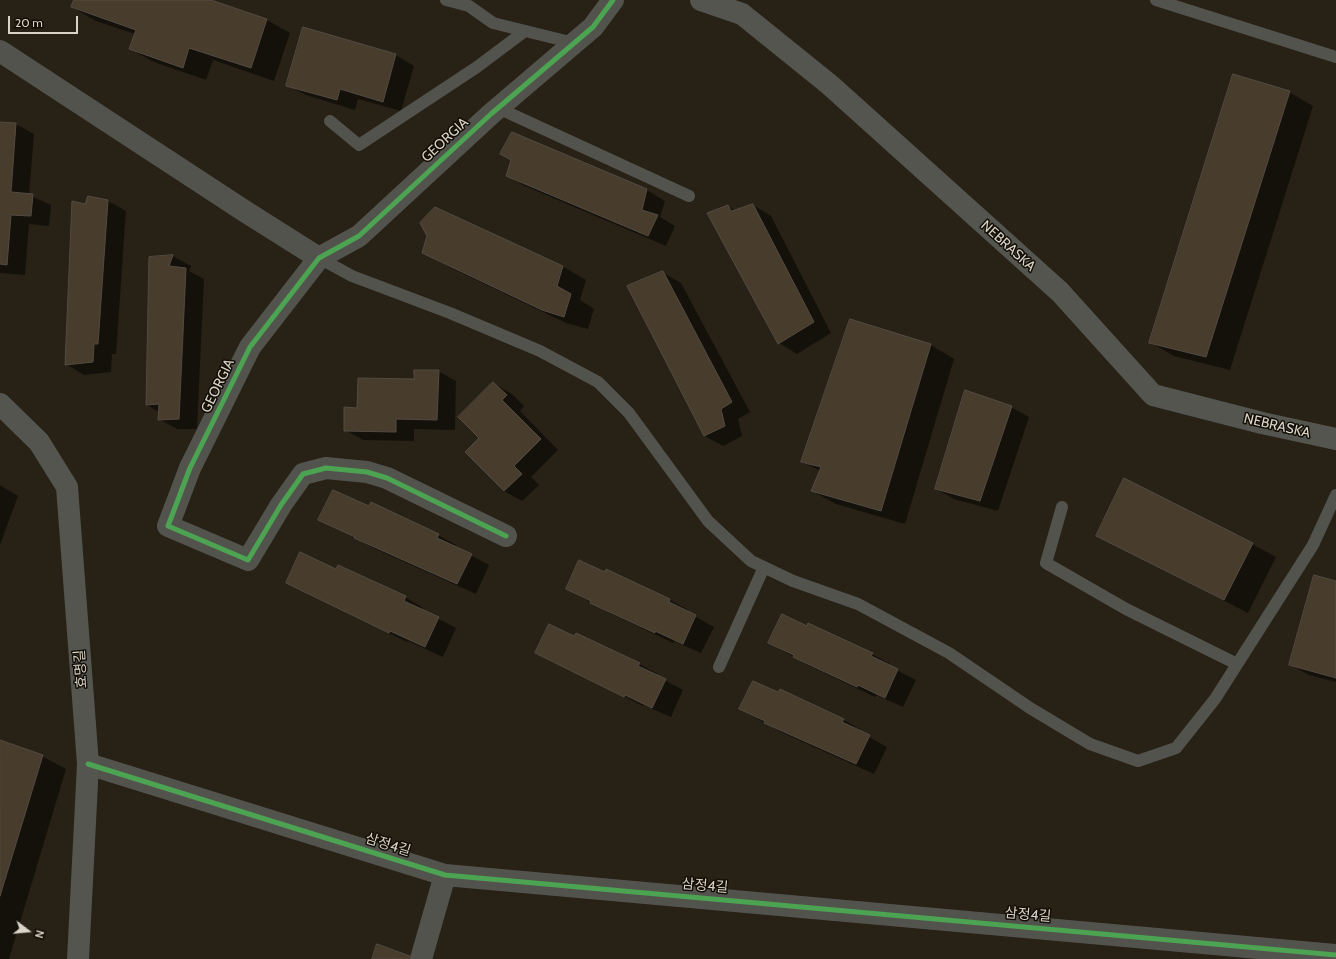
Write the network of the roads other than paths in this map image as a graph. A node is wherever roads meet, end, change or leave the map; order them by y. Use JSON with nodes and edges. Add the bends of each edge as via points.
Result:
{"nodes":[{"id":1,"x":446,"y":0,"type":"edge"},
{"id":2,"x":613,"y":0,"type":"edge"},
{"id":3,"x":701,"y":0,"type":"edge"},
{"id":4,"x":1156,"y":0,"type":"edge"},
{"id":5,"x":525,"y":31,"type":"junction"},
{"id":6,"x":574,"y":43,"type":"junction"},
{"id":7,"x":0,"y":51,"type":"edge"},
{"id":8,"x":1336,"y":57,"type":"edge"},
{"id":9,"x":498,"y":108,"type":"junction"},
{"id":10,"x":330,"y":121,"type":"dead end"},
{"id":11,"x":689,"y":196,"type":"dead end"},
{"id":12,"x":319,"y":258,"type":"junction"},
{"id":13,"x":0,"y":404,"type":"edge"},
{"id":14,"x":1336,"y":439,"type":"edge"},
{"id":15,"x":1336,"y":495,"type":"edge"},
{"id":16,"x":1062,"y":508,"type":"dead end"},
{"id":17,"x":506,"y":536,"type":"dead end"},
{"id":18,"x":764,"y":568,"type":"junction"},
{"id":19,"x":1236,"y":664,"type":"junction"},
{"id":20,"x":720,"y":667,"type":"dead end"},
{"id":21,"x":88,"y":764,"type":"junction"},
{"id":22,"x":445,"y":875,"type":"junction"},
{"id":23,"x":1336,"y":955,"type":"edge"},
{"id":24,"x":78,"y":959,"type":"edge"},
{"id":25,"x":421,"y":959,"type":"edge"}],
"edges":[{"from":1,"to":5,"type":"lane","via":[[469,6],[493,23]]},
{"from":2,"to":6,"type":"street","name":"GEORGIA","via":[[593,27]]},
{"from":3,"to":14,"type":"street","name":"NEBRASKA","via":[[742,14],[830,85],[1060,292],[1153,395]]},
{"from":4,"to":8,"type":"lane"},
{"from":5,"to":6,"type":"lane"},
{"from":5,"to":10,"type":"lane","via":[[478,67],[360,146]]},
{"from":6,"to":9,"type":"street","name":"GEORGIA"},
{"from":7,"to":12,"type":"street"},
{"from":9,"to":11,"type":"lane"},
{"from":9,"to":12,"type":"street","name":"GEORGIA","via":[[359,236]]},
{"from":12,"to":17,"type":"street","name":"GEORGIA","via":[[250,347],[190,468],[168,526],[248,560],[303,474],[326,468],[367,472],[387,478]]},
{"from":12,"to":18,"type":"lane","via":[[352,276],[540,351],[598,382],[629,414],[708,521],[751,561]]},
{"from":13,"to":21,"type":"street","name":"효명길","via":[[40,442],[67,486]]},
{"from":15,"to":19,"type":"lane","via":[[1313,545]]},
{"from":16,"to":19,"type":"lane","via":[[1046,563],[1126,610]]},
{"from":18,"to":19,"type":"lane","via":[[793,582],[858,604],[948,653],[1030,708],[1090,744],[1138,761],[1176,748],[1215,699]]},
{"from":18,"to":20,"type":"lane"},
{"from":21,"to":22,"type":"street","name":"삼정4길"},
{"from":21,"to":24,"type":"street","name":"효명길"},
{"from":22,"to":23,"type":"street","name":"삼정4길"},
{"from":22,"to":25,"type":"street"}]}
